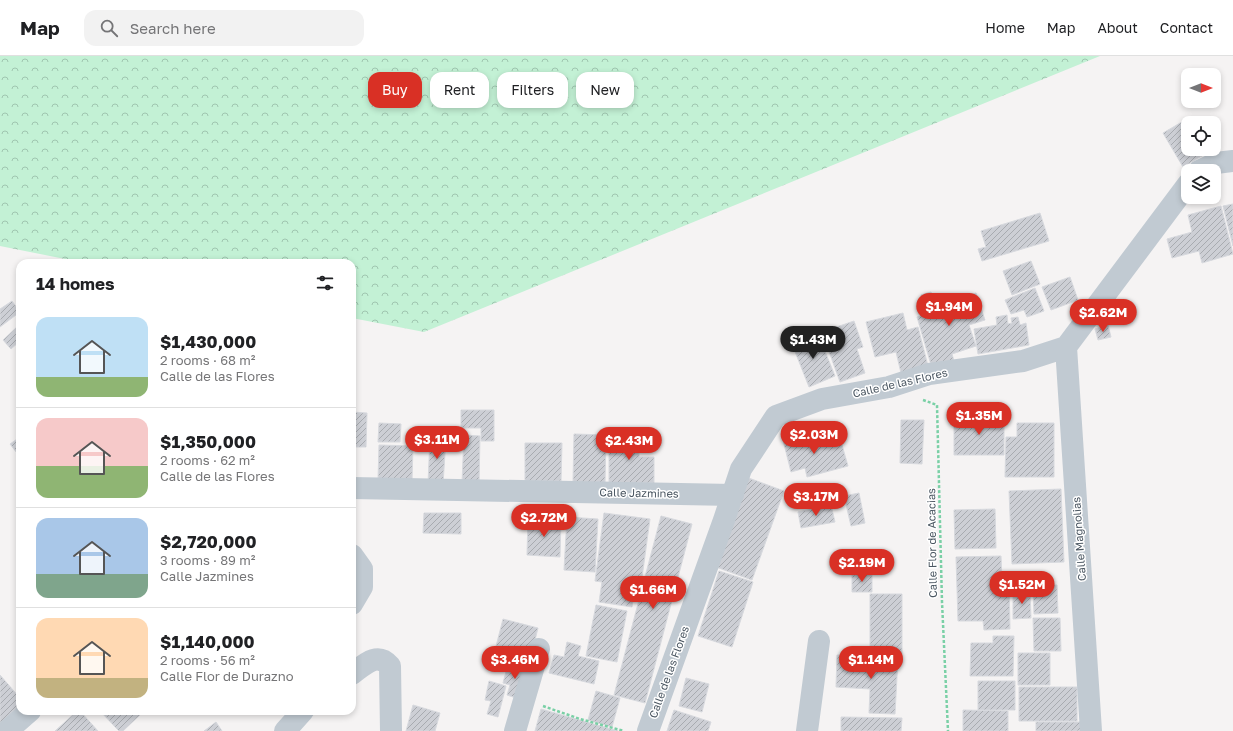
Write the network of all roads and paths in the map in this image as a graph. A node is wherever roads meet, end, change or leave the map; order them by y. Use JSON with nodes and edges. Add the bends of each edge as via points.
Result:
{"nodes":[{"id":1,"x":1233,"y":161,"type":"edge"},
{"id":2,"x":1214,"y":164,"type":"edge"},
{"id":3,"x":1181,"y":193,"type":"edge"},
{"id":4,"x":1066,"y":347,"type":"junction"},
{"id":5,"x":889,"y":387,"type":"junction"},
{"id":6,"x":356,"y":488,"type":"edge"},
{"id":7,"x":733,"y":495,"type":"junction"},
{"id":8,"x":356,"y":561,"type":"edge"},
{"id":9,"x":356,"y":597,"type":"edge"},
{"id":10,"x":819,"y":641,"type":"dead end"},
{"id":11,"x":539,"y":648,"type":"dead end"},
{"id":12,"x":356,"y":671,"type":"edge"},
{"id":13,"x":524,"y":699,"type":"junction"},
{"id":14,"x":25,"y":715,"type":"edge"},
{"id":15,"x":299,"y":715,"type":"edge"},
{"id":16,"x":7,"y":731,"type":"edge"},
{"id":17,"x":285,"y":731,"type":"edge"},
{"id":18,"x":391,"y":731,"type":"edge"},
{"id":19,"x":515,"y":731,"type":"edge"},
{"id":20,"x":624,"y":731,"type":"edge"},
{"id":21,"x":648,"y":731,"type":"edge"},
{"id":22,"x":808,"y":731,"type":"edge"},
{"id":23,"x":948,"y":731,"type":"edge"},
{"id":24,"x":1091,"y":731,"type":"edge"}],
"edges":[{"from":1,"to":2,"type":"street"},
{"from":3,"to":4,"type":"street"},
{"from":4,"to":5,"type":"street","name":"Calle de las Flores","via":[[1023,361],[929,374]]},
{"from":4,"to":24,"type":"street","name":"Calle Magnolias"},
{"from":5,"to":7,"type":"street","name":"Calle de las Flores","via":[[822,399],[776,416],[742,469]]},
{"from":5,"to":23,"type":"path","name":"Calle Flor de Acacias","via":[[937,405]]},
{"from":6,"to":7,"type":"street","name":"Calle Jazmines"},
{"from":7,"to":21,"type":"street","name":"Calle de las Flores"},
{"from":8,"to":9,"type":"street","via":[[362,569],[362,587]]},
{"from":10,"to":22,"type":"street"},
{"from":11,"to":13,"type":"street"},
{"from":12,"to":18,"type":"street","via":[[369,660],[381,659],[390,666]]},
{"from":13,"to":19,"type":"street"},
{"from":13,"to":20,"type":"path"},
{"from":14,"to":16,"type":"street"},
{"from":15,"to":17,"type":"street"}]}
